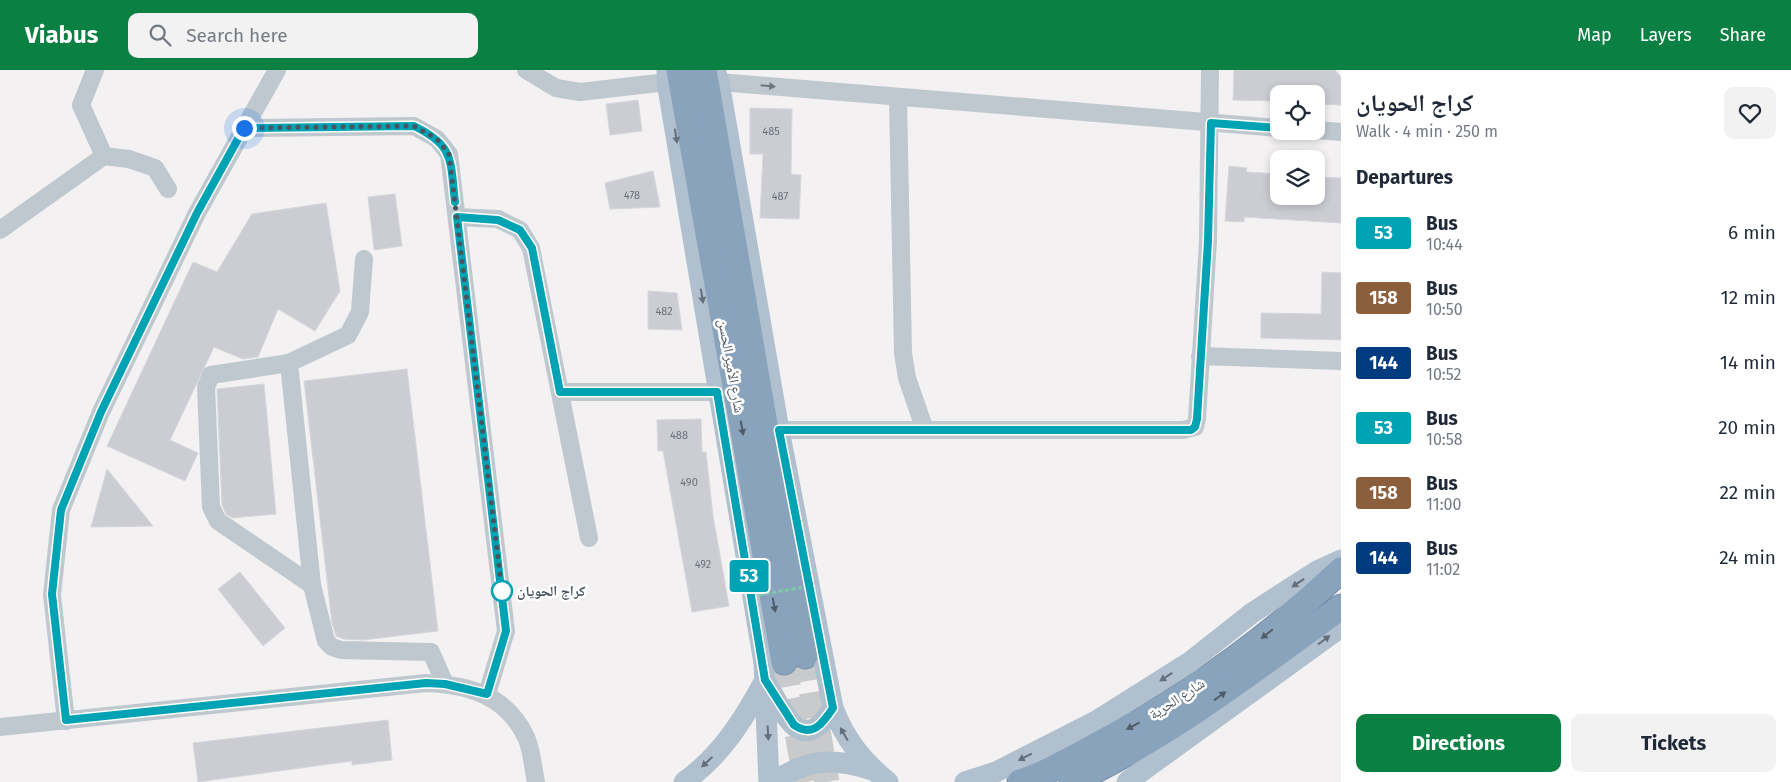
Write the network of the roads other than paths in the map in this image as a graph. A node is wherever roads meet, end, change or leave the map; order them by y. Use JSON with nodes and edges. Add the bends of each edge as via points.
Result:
{"nodes":[{"id":1,"x":95,"y":70,"type":"edge"},
{"id":2,"x":277,"y":70,"type":"edge"},
{"id":3,"x":526,"y":70,"type":"edge"},
{"id":4,"x":1210,"y":70,"type":"edge"},
{"id":5,"x":671,"y":74,"type":"edge"},
{"id":6,"x":713,"y":74,"type":"edge"},
{"id":7,"x":898,"y":98,"type":"junction"},
{"id":8,"x":1211,"y":123,"type":"junction"},
{"id":9,"x":1270,"y":127,"type":"edge"},
{"id":10,"x":244,"y":128,"type":"junction"},
{"id":11,"x":1325,"y":131,"type":"edge"},
{"id":12,"x":1341,"y":132,"type":"edge"},
{"id":13,"x":104,"y":156,"type":"junction"},
{"id":14,"x":168,"y":189,"type":"dead end"},
{"id":15,"x":457,"y":217,"type":"junction"},
{"id":16,"x":0,"y":230,"type":"edge"},
{"id":17,"x":364,"y":259,"type":"dead end"},
{"id":18,"x":1200,"y":356,"type":"junction"},
{"id":19,"x":1341,"y":361,"type":"edge"},
{"id":20,"x":289,"y":363,"type":"junction"},
{"id":21,"x":560,"y":392,"type":"junction"},
{"id":22,"x":717,"y":392,"type":"junction"},
{"id":23,"x":779,"y":430,"type":"junction"},
{"id":24,"x":925,"y":430,"type":"junction"},
{"id":25,"x":589,"y":538,"type":"dead end"},
{"id":26,"x":1341,"y":560,"type":"edge"},
{"id":27,"x":1341,"y":570,"type":"edge"},
{"id":28,"x":312,"y":585,"type":"junction"},
{"id":29,"x":1341,"y":607,"type":"edge"},
{"id":30,"x":1341,"y":627,"type":"edge"},
{"id":31,"x":765,"y":680,"type":"junction"},
{"id":32,"x":445,"y":684,"type":"junction"},
{"id":33,"x":487,"y":694,"type":"junction"},
{"id":34,"x":833,"y":708,"type":"junction"},
{"id":35,"x":66,"y":720,"type":"junction"},
{"id":36,"x":0,"y":727,"type":"edge"},
{"id":37,"x":1135,"y":776,"type":"edge"},
{"id":38,"x":881,"y":777,"type":"edge"},
{"id":39,"x":536,"y":782,"type":"edge"},
{"id":40,"x":684,"y":782,"type":"edge"},
{"id":41,"x":771,"y":782,"type":"edge"},
{"id":42,"x":965,"y":782,"type":"edge"},
{"id":43,"x":1020,"y":782,"type":"edge"},
{"id":44,"x":1072,"y":782,"type":"edge"},
{"id":45,"x":1121,"y":782,"type":"edge"}],
"edges":[{"from":1,"to":13,"type":"street","via":[[81,105]]},
{"from":2,"to":10,"type":"street"},
{"from":3,"to":5,"type":"street","via":[[556,88],[580,92]]},
{"from":4,"to":8,"type":"street"},
{"from":5,"to":6,"type":"highway","name":"شارع الأمير الحسن","one_way":true,"via":[[794,659]]},
{"from":5,"to":22,"type":"main road","one_way":true},
{"from":6,"to":7,"type":"street","one_way":true},
{"from":6,"to":23,"type":"main road"},
{"from":7,"to":8,"type":"street"},
{"from":7,"to":24,"type":"street","via":[[903,353],[907,378]]},
{"from":8,"to":9,"type":"street"},
{"from":8,"to":18,"type":"street","via":[[1208,241]]},
{"from":10,"to":15,"type":"street","via":[[414,126],[437,139],[449,154]]},
{"from":10,"to":35,"type":"street","via":[[197,213],[101,412],[61,510],[52,594]]},
{"from":11,"to":12,"type":"street"},
{"from":13,"to":14,"type":"street","via":[[129,159],[155,168]]},
{"from":13,"to":16,"type":"street"},
{"from":15,"to":21,"type":"street","via":[[498,220],[520,230],[532,248]]},
{"from":15,"to":33,"type":"street","via":[[506,631]]},
{"from":17,"to":20,"type":"street","via":[[360,312],[348,335]]},
{"from":18,"to":19,"type":"street"},
{"from":18,"to":24,"type":"street","via":[[1197,419],[1191,430]]},
{"from":20,"to":28,"type":"street"},
{"from":20,"to":28,"type":"street","via":[[208,378],[210,507],[218,521]]},
{"from":21,"to":22,"type":"street"},
{"from":21,"to":25,"type":"street"},
{"from":22,"to":31,"type":"main road"},
{"from":23,"to":24,"type":"street"},
{"from":23,"to":34,"type":"main road"},
{"from":26,"to":42,"type":"main road","one_way":true,"via":[[1316,570],[1252,613],[1190,662],[1098,720],[996,772]]},
{"from":27,"to":43,"type":"highway","name":"شارع الحرية","one_way":true,"via":[[1204,682],[1145,720]]},
{"from":28,"to":32,"type":"street","via":[[326,641],[332,647],[341,650],[431,652]]},
{"from":44,"to":29,"type":"highway","name":"شارع الحرية","one_way":true,"via":[[1149,742],[1207,706]]},
{"from":37,"to":30,"type":"main road","one_way":true},
{"from":31,"to":34,"type":"main road","via":[[789,721],[800,730],[820,727]]},
{"from":31,"to":40,"type":"main road","one_way":true,"via":[[736,730],[717,753]]},
{"from":31,"to":41,"type":"main road","one_way":true},
{"from":32,"to":33,"type":"street"},
{"from":32,"to":35,"type":"street","via":[[426,683]]},
{"from":33,"to":39,"type":"street","via":[[510,711],[527,738]]},
{"from":38,"to":34,"type":"main road","one_way":true,"via":[[854,750]]},
{"from":35,"to":36,"type":"street"},
{"from":37,"to":45,"type":"main road"},
{"from":38,"to":41,"type":"main road","via":[[848,762],[820,761],[793,769]]}]}
